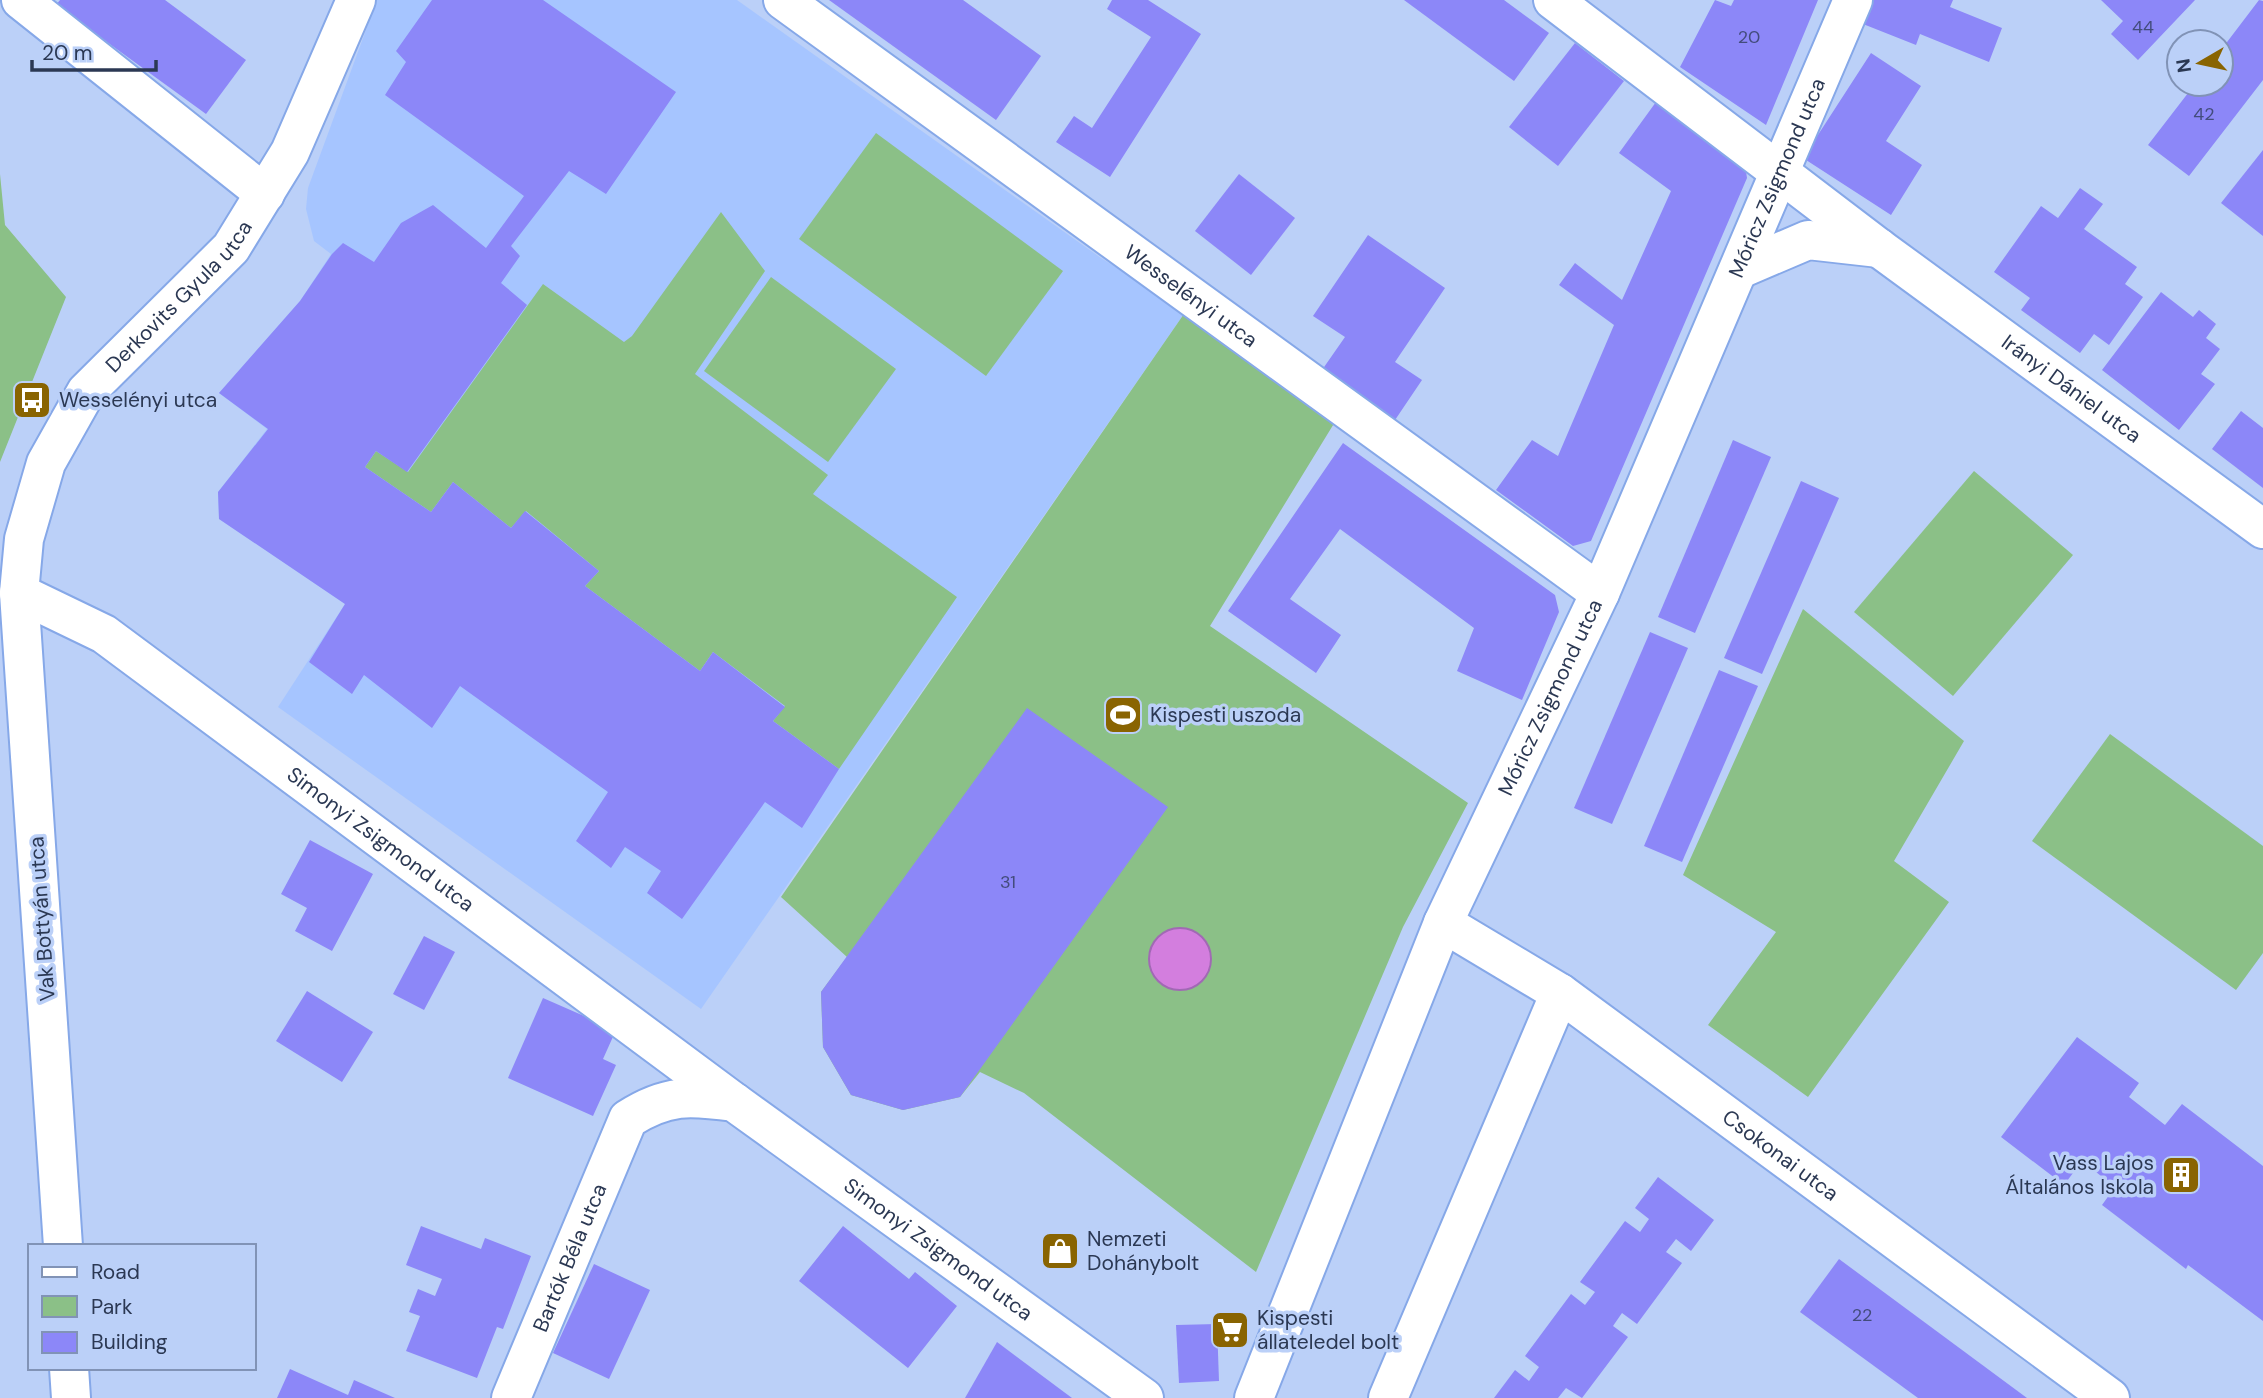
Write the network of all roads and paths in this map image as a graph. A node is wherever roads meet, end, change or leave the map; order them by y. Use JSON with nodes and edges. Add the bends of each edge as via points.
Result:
{"nodes":[{"id":1,"x":20,"y":0,"type":"edge"},
{"id":2,"x":356,"y":0,"type":"edge"},
{"id":3,"x":783,"y":0,"type":"edge"},
{"id":4,"x":1553,"y":0,"type":"edge"},
{"id":5,"x":1853,"y":0,"type":"edge"},
{"id":6,"x":1781,"y":171,"type":"junction"},
{"id":7,"x":265,"y":194,"type":"junction"},
{"id":8,"x":1879,"y":248,"type":"junction"},
{"id":9,"x":1740,"y":269,"type":"junction"},
{"id":10,"x":2263,"y":529,"type":"edge"},
{"id":11,"x":19,"y":593,"type":"junction"},
{"id":12,"x":1600,"y":593,"type":"junction"},
{"id":13,"x":1443,"y":923,"type":"junction"},
{"id":14,"x":1560,"y":993,"type":"junction"},
{"id":15,"x":734,"y":1102,"type":"junction"},
{"id":16,"x":628,"y":1119,"type":"joint"},
{"id":17,"x":63,"y":1244,"type":"edge"},
{"id":18,"x":69,"y":1370,"type":"edge"},
{"id":19,"x":71,"y":1398,"type":"edge"},
{"id":20,"x":512,"y":1398,"type":"edge"},
{"id":21,"x":1144,"y":1398,"type":"edge"},
{"id":22,"x":1254,"y":1398,"type":"edge"},
{"id":23,"x":1388,"y":1398,"type":"edge"},
{"id":24,"x":2110,"y":1398,"type":"edge"}],
"edges":[{"from":1,"to":7,"type":"street"},
{"from":2,"to":7,"type":"street","name":"Derkovits Gyula utca","via":[[290,152]]},
{"from":3,"to":12,"type":"street","name":"Wesselényi utca"},
{"from":4,"to":6,"type":"street","name":"Irányi Dániel utca"},
{"from":5,"to":6,"type":"street","name":"Móricz Zsigmond utca"},
{"from":6,"to":8,"type":"street","name":"Irányi Dániel utca"},
{"from":6,"to":9,"type":"street","name":"Móricz Zsigmond utca"},
{"from":7,"to":11,"type":"street","name":"Derkovits Gyula utca","via":[[231,248],[86,391],[46,463],[24,539]]},
{"from":8,"to":9,"type":"street","name":"Irányi Dániel utca","via":[[1808,240]]},
{"from":8,"to":10,"type":"street","name":"Irányi Dániel utca"},
{"from":9,"to":12,"type":"street","name":"Móricz Zsigmond utca"},
{"from":11,"to":15,"type":"street","name":"Simonyi Zsigmond utca","via":[[104,634]]},
{"from":11,"to":17,"type":"street","name":"Vak Bottyán utca"},
{"from":12,"to":13,"type":"street","name":"Móricz Zsigmond utca"},
{"from":13,"to":14,"type":"street","name":"Csokonai utca"},
{"from":13,"to":22,"type":"street","name":"Móricz Zsigmond utca"},
{"from":14,"to":23,"type":"street"},
{"from":14,"to":24,"type":"street","name":"Csokonai utca"},
{"from":15,"to":16,"type":"street","name":"Simonyi Zsigmond utca","via":[[685,1096],[650,1104]]},
{"from":15,"to":21,"type":"street","name":"Simonyi Zsigmond utca"},
{"from":16,"to":20,"type":"street","name":"Bartók Béla utca"},
{"from":18,"to":19,"type":"street"}]}
